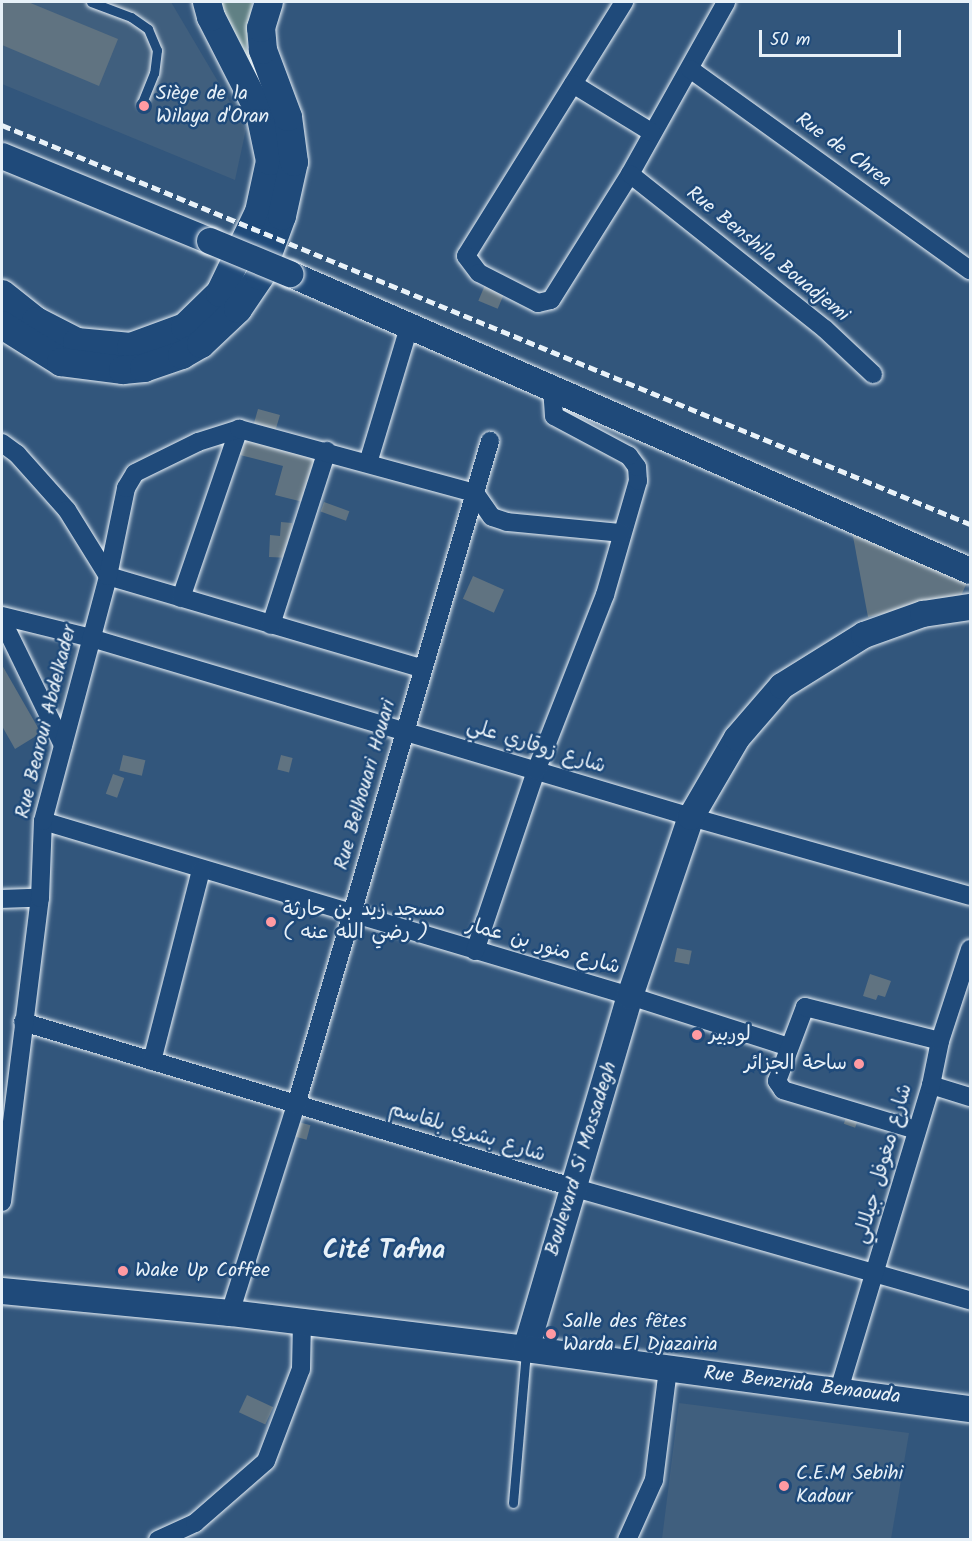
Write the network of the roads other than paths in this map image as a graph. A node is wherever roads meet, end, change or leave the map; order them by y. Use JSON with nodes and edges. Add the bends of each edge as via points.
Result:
{"nodes":[{"id":1,"x":91,"y":2,"type":"edge"},
{"id":2,"x":269,"y":2,"type":"edge"},
{"id":3,"x":624,"y":2,"type":"edge"},
{"id":4,"x":726,"y":2,"type":"edge"},
{"id":5,"x":206,"y":7,"type":"edge"},
{"id":6,"x":690,"y":69,"type":"junction"},
{"id":7,"x":573,"y":84,"type":"junction"},
{"id":8,"x":142,"y":103,"type":"dead end"},
{"id":9,"x":651,"y":132,"type":"junction"},
{"id":10,"x":2,"y":156,"type":"edge"},
{"id":11,"x":630,"y":174,"type":"junction"},
{"id":12,"x":970,"y":270,"type":"edge"},
{"id":13,"x":2,"y":294,"type":"edge"},
{"id":14,"x":2,"y":325,"type":"edge"},
{"id":15,"x":409,"y":327,"type":"junction"},
{"id":16,"x":873,"y":374,"type":"dead end"},
{"id":17,"x":552,"y":390,"type":"junction"},
{"id":18,"x":239,"y":429,"type":"junction"},
{"id":19,"x":490,"y":441,"type":"dead end"},
{"id":20,"x":2,"y":443,"type":"edge"},
{"id":21,"x":327,"y":451,"type":"junction"},
{"id":22,"x":368,"y":463,"type":"junction"},
{"id":23,"x":475,"y":493,"type":"junction"},
{"id":24,"x":621,"y":533,"type":"junction"},
{"id":25,"x":970,"y":571,"type":"edge"},
{"id":26,"x":108,"y":576,"type":"junction"},
{"id":27,"x":181,"y":598,"type":"junction"},
{"id":28,"x":970,"y":607,"type":"edge"},
{"id":29,"x":2,"y":618,"type":"edge"},
{"id":30,"x":271,"y":625,"type":"junction"},
{"id":31,"x":91,"y":638,"type":"junction"},
{"id":32,"x":6,"y":640,"type":"edge"},
{"id":33,"x":423,"y":669,"type":"junction"},
{"id":34,"x":406,"y":732,"type":"junction"},
{"id":35,"x":63,"y":745,"type":"junction"},
{"id":36,"x":536,"y":771,"type":"junction"},
{"id":37,"x":691,"y":817,"type":"junction"},
{"id":38,"x":43,"y":821,"type":"junction"},
{"id":39,"x":201,"y":870,"type":"junction"},
{"id":40,"x":970,"y":896,"type":"edge"},
{"id":41,"x":40,"y":897,"type":"junction"},
{"id":42,"x":2,"y":899,"type":"edge"},
{"id":43,"x":351,"y":914,"type":"junction"},
{"id":44,"x":970,"y":949,"type":"edge"},
{"id":45,"x":475,"y":951,"type":"junction"},
{"id":46,"x":630,"y":996,"type":"junction"},
{"id":47,"x":22,"y":1022,"type":"junction"},
{"id":48,"x":940,"y":1041,"type":"junction"},
{"id":49,"x":789,"y":1047,"type":"junction"},
{"id":50,"x":152,"y":1061,"type":"junction"},
{"id":51,"x":931,"y":1084,"type":"junction"},
{"id":52,"x":970,"y":1097,"type":"edge"},
{"id":53,"x":296,"y":1105,"type":"junction"},
{"id":54,"x":916,"y":1130,"type":"junction"},
{"id":55,"x":572,"y":1187,"type":"junction"},
{"id":56,"x":2,"y":1202,"type":"edge"},
{"id":57,"x":877,"y":1272,"type":"junction"},
{"id":58,"x":2,"y":1291,"type":"edge"},
{"id":59,"x":970,"y":1300,"type":"edge"},
{"id":60,"x":230,"y":1313,"type":"junction"},
{"id":61,"x":302,"y":1321,"type":"junction"},
{"id":62,"x":526,"y":1349,"type":"junction"},
{"id":63,"x":668,"y":1369,"type":"junction"},
{"id":64,"x":840,"y":1390,"type":"junction"},
{"id":65,"x":970,"y":1408,"type":"edge"},
{"id":66,"x":513,"y":1503,"type":"dead end"},
{"id":67,"x":158,"y":1539,"type":"edge"},
{"id":68,"x":627,"y":1539,"type":"edge"}],
"edges":[{"from":1,"to":8,"type":"lane","via":[[131,17],[148,29],[157,50],[154,73]]},
{"from":2,"to":14,"type":"main road","via":[[261,28],[263,50],[288,117],[294,162],[282,216],[260,276],[238,309],[201,344],[182,355],[144,368],[123,370],[61,362]]},
{"from":3,"to":7,"type":"street"},
{"from":4,"to":6,"type":"street"},
{"from":5,"to":13,"type":"main road","via":[[260,113],[270,161],[259,213],[220,293],[185,327],[131,347],[77,342],[36,321]]},
{"from":6,"to":9,"type":"street"},
{"from":6,"to":12,"type":"street","name":"Rue de Chrea"},
{"from":7,"to":9,"type":"street"},
{"from":7,"to":11,"type":"street","via":[[466,256],[471,264],[479,273],[538,303],[551,300]]},
{"from":9,"to":11,"type":"street"},
{"from":10,"to":15,"type":"street","bridge":true},
{"from":11,"to":16,"type":"street","name":"Rue Benshila Bouadjemi","via":[[825,329]]},
{"from":15,"to":17,"type":"street"},
{"from":15,"to":22,"type":"street"},
{"from":17,"to":24,"type":"street","via":[[554,416],[614,444],[637,467],[638,481]]},
{"from":17,"to":25,"type":"street"},
{"from":18,"to":21,"type":"street"},
{"from":18,"to":26,"type":"street","name":"Rue Bearoui Abdelkader","via":[[198,442],[135,473],[126,488]]},
{"from":18,"to":27,"type":"street"},
{"from":19,"to":23,"type":"street","name":"Rue Belhouari Houari"},
{"from":20,"to":26,"type":"street","via":[[17,454],[67,510]]},
{"from":21,"to":22,"type":"street"},
{"from":21,"to":30,"type":"street"},
{"from":22,"to":23,"type":"street"},
{"from":23,"to":24,"type":"street","via":[[492,517],[507,522]]},
{"from":23,"to":33,"type":"street","name":"Rue Belhouari Houari"},
{"from":24,"to":36,"type":"street","via":[[605,595]]},
{"from":26,"to":27,"type":"street"},
{"from":26,"to":31,"type":"street","name":"Rue Bearoui Abdelkader"},
{"from":27,"to":30,"type":"street"},
{"from":28,"to":37,"type":"street","name":"Boulevard Si Mossadegh","via":[[924,614],[864,635],[782,686],[737,738]]},
{"from":29,"to":31,"type":"street","name":"شارع زوقاري علي"},
{"from":29,"to":32,"type":"street"},
{"from":30,"to":33,"type":"street"},
{"from":31,"to":34,"type":"street","name":"شارع زوقاري علي"},
{"from":31,"to":35,"type":"street","name":"Rue Bearoui Abdelkader"},
{"from":32,"to":35,"type":"street"},
{"from":33,"to":34,"type":"street","name":"Rue Belhouari Houari"},
{"from":34,"to":36,"type":"street","name":"شارع زوقاري علي"},
{"from":34,"to":43,"type":"street","name":"Rue Belhouari Houari"},
{"from":35,"to":38,"type":"street","name":"Rue Bearoui Abdelkader"},
{"from":36,"to":37,"type":"street","name":"شارع زوقاري علي"},
{"from":36,"to":45,"type":"street"},
{"from":37,"to":40,"type":"street","name":"شارع زوقاري علي"},
{"from":37,"to":46,"type":"street","name":"Boulevard Si Mossadegh"},
{"from":38,"to":39,"type":"street","name":"شارع منور بن عمار"},
{"from":38,"to":41,"type":"street","name":"Rue Bearoui Abdelkader"},
{"from":39,"to":43,"type":"street","name":"شارع منور بن عمار"},
{"from":39,"to":50,"type":"street"},
{"from":41,"to":42,"type":"street"},
{"from":41,"to":47,"type":"street","name":"Rue Bearoui Abdelkader"},
{"from":43,"to":45,"type":"street","name":"شارع منور بن عمار"},
{"from":43,"to":53,"type":"street","name":"Rue Belhouari Houari"},
{"from":44,"to":48,"type":"street","name":"شارع مغوفل جيلالي"},
{"from":45,"to":46,"type":"street","name":"شارع منور بن عمار"},
{"from":46,"to":49,"type":"street","name":"شارع منور بن عمار"},
{"from":46,"to":55,"type":"street","name":"Boulevard Si Mossadegh"},
{"from":47,"to":50,"type":"street","name":"شارع بشري بلقاسم"},
{"from":47,"to":56,"type":"street","name":"Rue Bearoui Abdelkader"},
{"from":48,"to":49,"type":"street","via":[[809,1006],[802,1010]]},
{"from":48,"to":51,"type":"street","name":"شارع مغوفل جيلالي"},
{"from":49,"to":54,"type":"street","via":[[777,1081],[783,1090]]},
{"from":50,"to":53,"type":"street","name":"شارع بشري بلقاسم"},
{"from":51,"to":52,"type":"street"},
{"from":51,"to":54,"type":"street","name":"شارع مغوفل جيلالي"},
{"from":53,"to":55,"type":"street","name":"شارع بشري بلقاسم"},
{"from":53,"to":60,"type":"street","name":"Rue Belhouari Houari"},
{"from":54,"to":57,"type":"street","name":"شارع مغوفل جيلالي"},
{"from":55,"to":57,"type":"street","name":"شارع بشري بلقاسم"},
{"from":55,"to":62,"type":"street","name":"Boulevard Si Mossadegh"},
{"from":57,"to":59,"type":"street","name":"شارع بشري بلقاسم"},
{"from":57,"to":64,"type":"street","name":"شارع مغوفل جيلالي"},
{"from":58,"to":60,"type":"street"},
{"from":60,"to":61,"type":"street"},
{"from":61,"to":62,"type":"street"},
{"from":61,"to":67,"type":"street","via":[[301,1369],[266,1461],[195,1523]]},
{"from":62,"to":63,"type":"street","name":"Rue Benzrida Benaouda"},
{"from":62,"to":66,"type":"lane"},
{"from":63,"to":64,"type":"street","name":"Rue Benzrida Benaouda"},
{"from":63,"to":68,"type":"street","via":[[654,1480]]},
{"from":64,"to":65,"type":"street","name":"Rue Benzrida Benaouda"}]}
